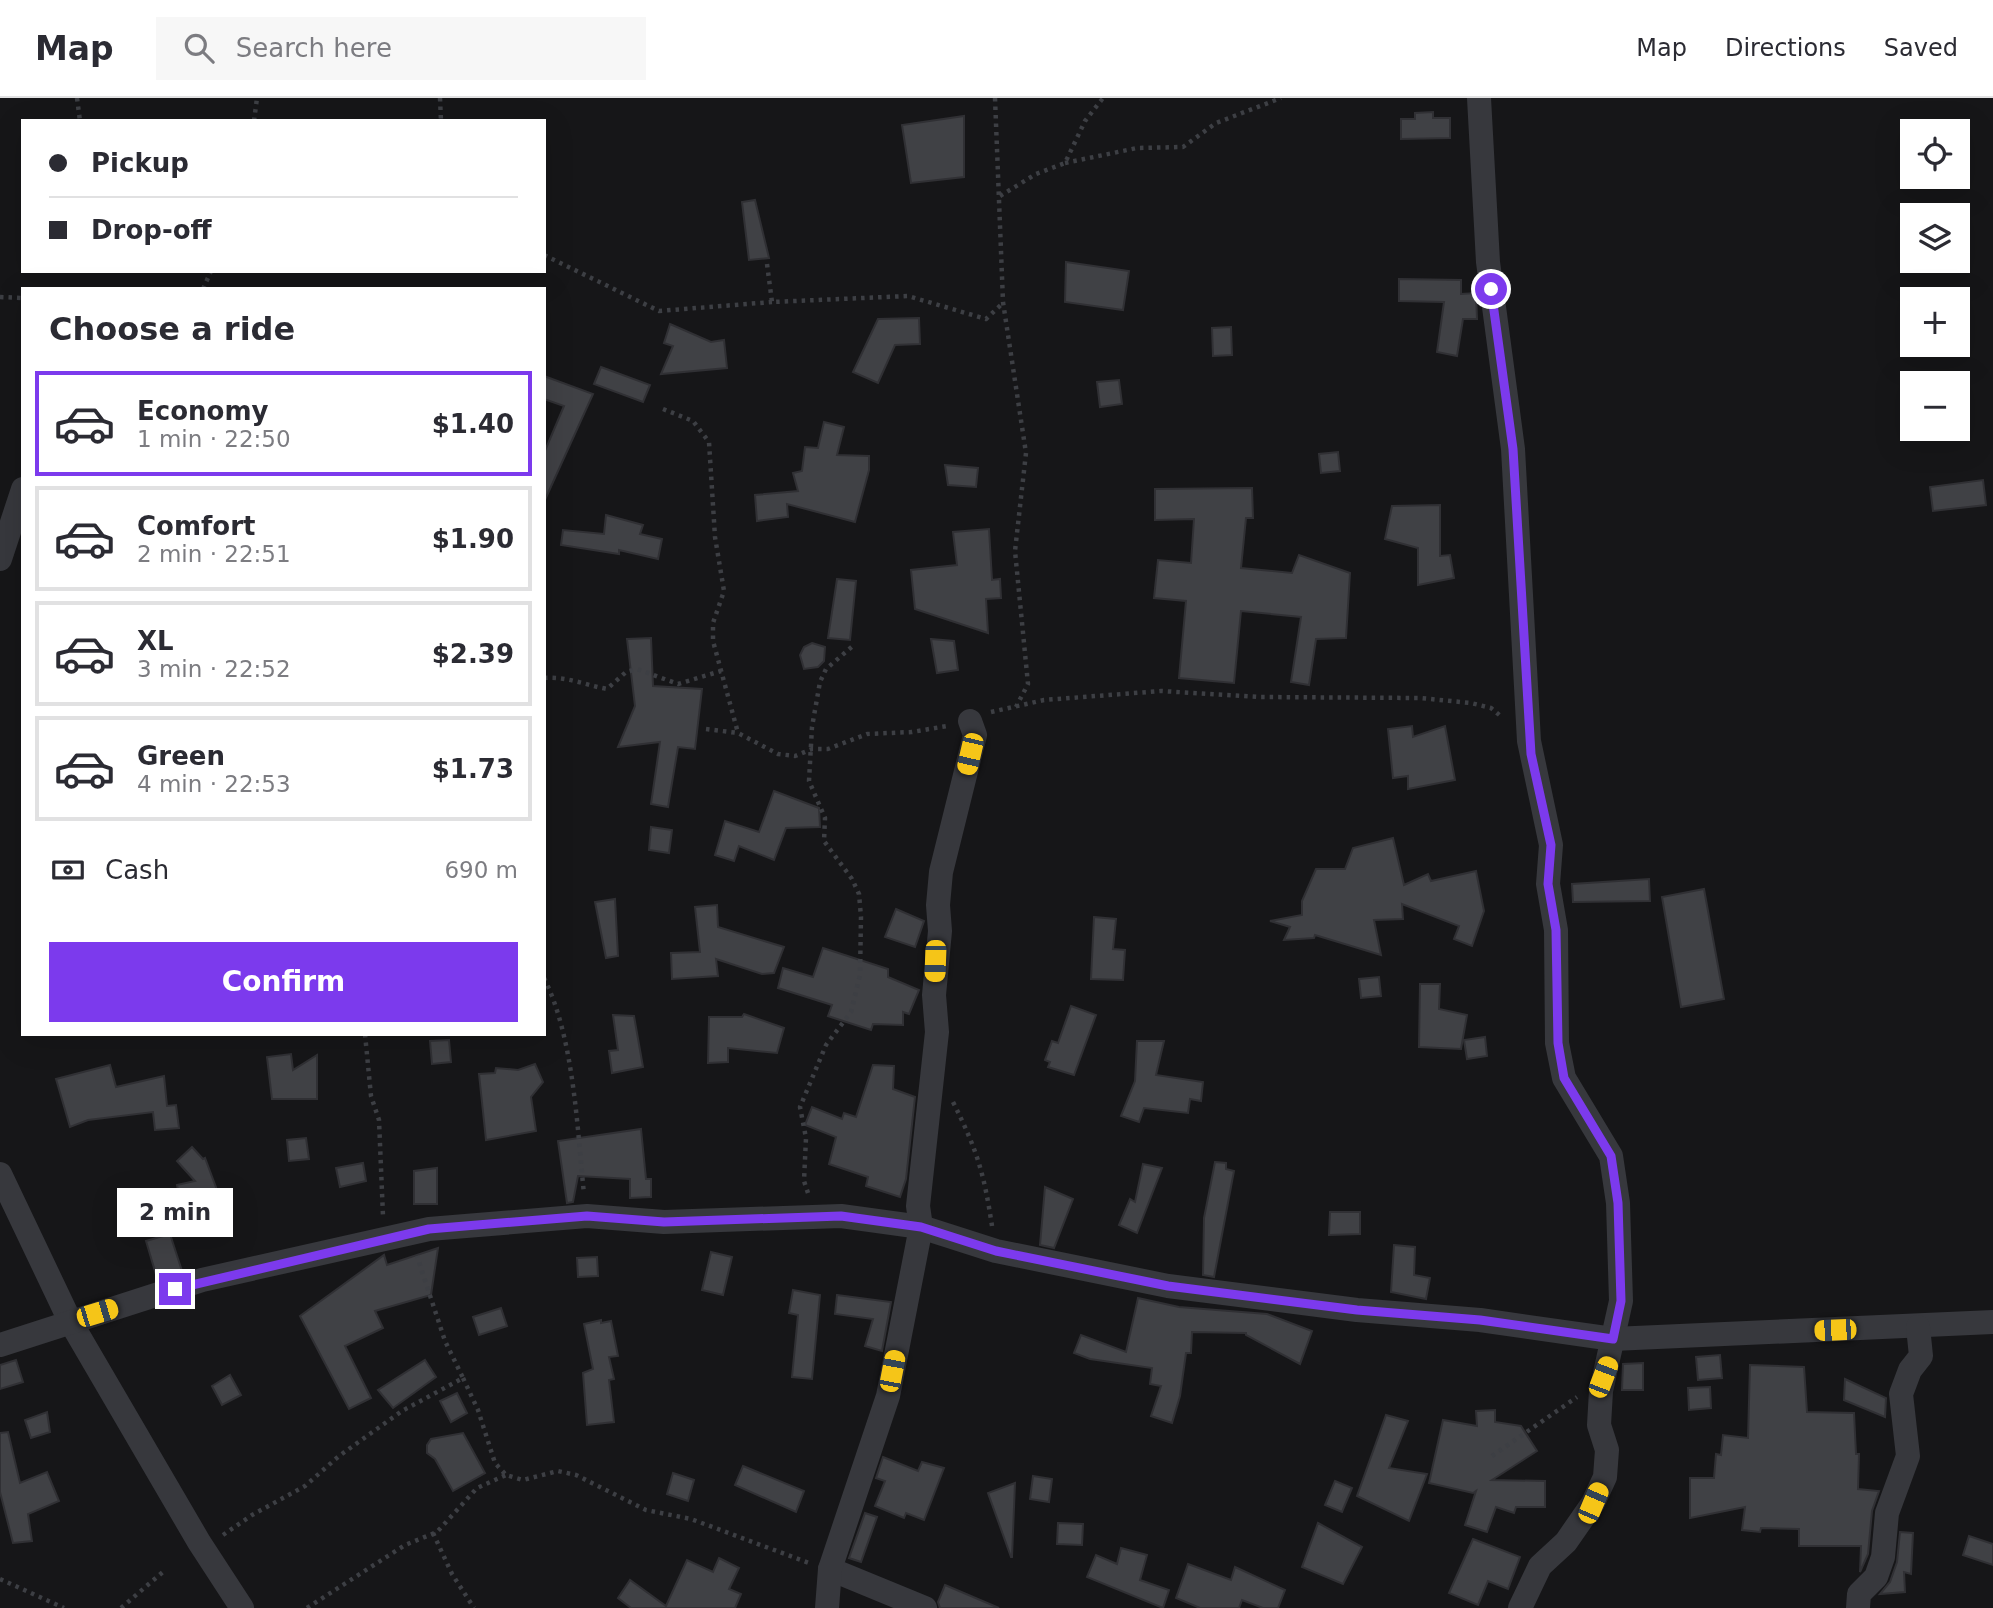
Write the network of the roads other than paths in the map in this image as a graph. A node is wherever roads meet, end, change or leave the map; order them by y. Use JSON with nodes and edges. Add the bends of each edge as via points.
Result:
{"nodes":[{"id":1,"x":1479,"y":98,"type":"edge"},
{"id":2,"x":21,"y":495,"type":"edge"},
{"id":3,"x":0,"y":559,"type":"edge"},
{"id":4,"x":970,"y":721,"type":"road end"},
{"id":5,"x":0,"y":1174,"type":"edge"},
{"id":6,"x":921,"y":1227,"type":"junction"},
{"id":7,"x":70,"y":1321,"type":"junction"},
{"id":8,"x":1993,"y":1322,"type":"edge"},
{"id":9,"x":1918,"y":1327,"type":"junction"},
{"id":10,"x":1613,"y":1339,"type":"junction"},
{"id":11,"x":0,"y":1345,"type":"edge"},
{"id":12,"x":830,"y":1569,"type":"junction"},
{"id":13,"x":242,"y":1608,"type":"edge"},
{"id":14,"x":827,"y":1608,"type":"edge"},
{"id":15,"x":925,"y":1608,"type":"edge"},
{"id":16,"x":1520,"y":1608,"type":"edge"},
{"id":17,"x":1858,"y":1608,"type":"edge"}],
"edges":[{"from":1,"to":10,"type":"street","via":[[1488,262],[1513,449],[1530,741],[1551,845],[1548,884],[1556,930],[1558,1043],[1570,1088],[1611,1156],[1618,1203],[1621,1301]]},
{"from":2,"to":3,"type":"street"},
{"from":4,"to":6,"type":"street","via":[[975,736],[950,827],[937,905],[937,1032],[918,1206]]},
{"from":5,"to":7,"type":"street"},
{"from":6,"to":7,"type":"street","via":[[841,1216],[664,1222],[587,1216],[469,1225],[202,1280]]},
{"from":6,"to":10,"type":"street","via":[[996,1251],[1168,1286]]},
{"from":6,"to":12,"type":"street","via":[[888,1396]]},
{"from":7,"to":11,"type":"street"},
{"from":7,"to":13,"type":"street"},
{"from":8,"to":9,"type":"street"},
{"from":9,"to":10,"type":"street"},
{"from":9,"to":17,"type":"street","via":[[1921,1356],[1901,1394],[1908,1456],[1887,1513],[1883,1557],[1876,1577],[1859,1594]]},
{"from":10,"to":16,"type":"street","via":[[1603,1377],[1599,1425],[1607,1450],[1605,1477],[1566,1542],[1540,1566]]},
{"from":12,"to":14,"type":"street"},
{"from":12,"to":15,"type":"street"}]}
